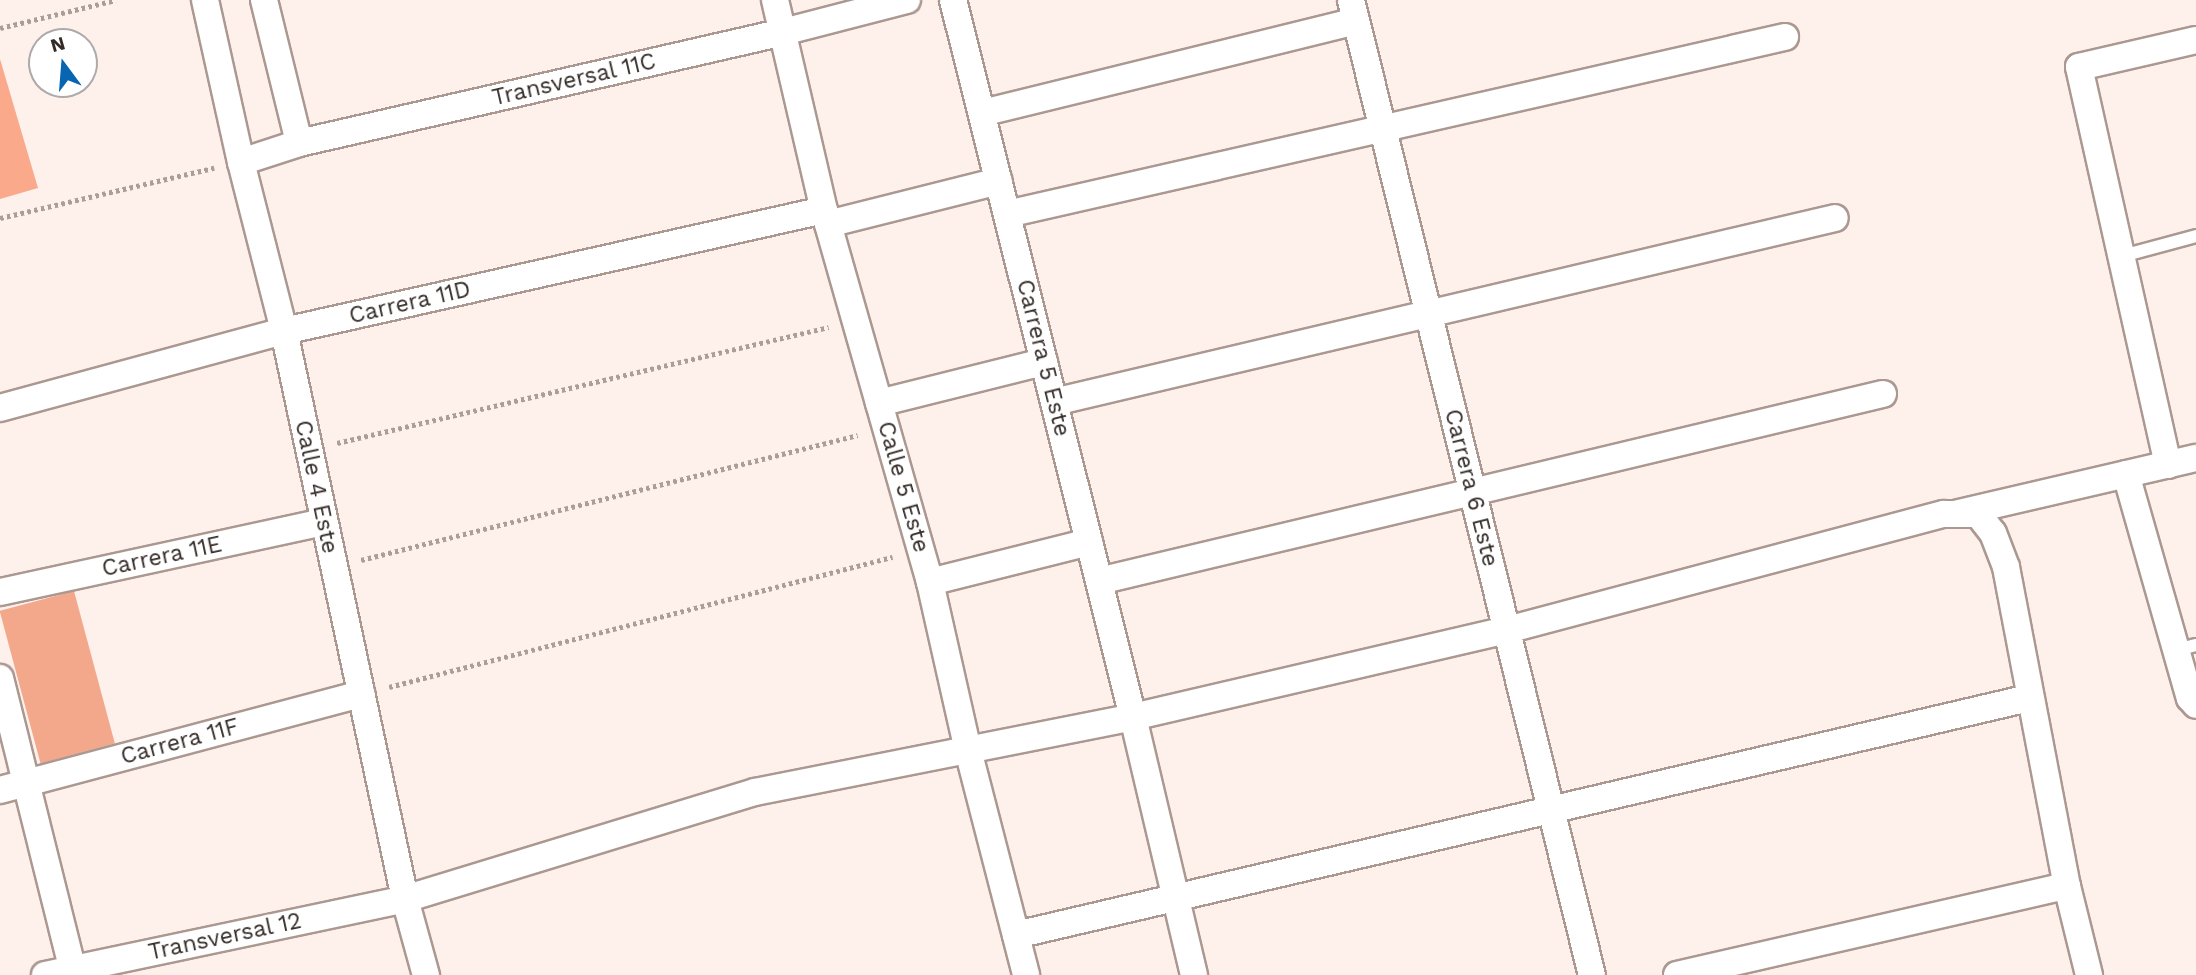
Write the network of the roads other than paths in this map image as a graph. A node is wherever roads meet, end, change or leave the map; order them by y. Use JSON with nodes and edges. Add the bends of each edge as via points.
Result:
{"nodes":[{"id":1,"x":205,"y":0,"type":"edge"},
{"id":2,"x":264,"y":0,"type":"edge"},
{"id":3,"x":775,"y":0,"type":"edge"},
{"id":4,"x":907,"y":0,"type":"edge"},
{"id":5,"x":953,"y":0,"type":"edge"},
{"id":6,"x":1354,"y":10,"type":"edge"},
{"id":7,"x":783,"y":32,"type":"junction"},
{"id":8,"x":1785,"y":37,"type":"dead end"},
{"id":9,"x":2196,"y":40,"type":"edge"},
{"id":10,"x":982,"y":113,"type":"junction"},
{"id":11,"x":1382,"y":127,"type":"junction"},
{"id":12,"x":299,"y":143,"type":"junction"},
{"id":13,"x":241,"y":162,"type":"junction"},
{"id":14,"x":999,"y":181,"type":"junction"},
{"id":15,"x":1007,"y":214,"type":"junction"},
{"id":16,"x":826,"y":217,"type":"junction"},
{"id":17,"x":1835,"y":218,"type":"dead end"},
{"id":18,"x":2196,"y":236,"type":"edge"},
{"id":19,"x":2122,"y":256,"type":"junction"},
{"id":20,"x":1429,"y":315,"type":"junction"},
{"id":21,"x":284,"y":331,"type":"junction"},
{"id":22,"x":1044,"y":362,"type":"junction"},
{"id":23,"x":1883,"y":394,"type":"dead end"},
{"id":24,"x":1054,"y":402,"type":"junction"},
{"id":25,"x":0,"y":408,"type":"edge"},
{"id":26,"x":883,"y":416,"type":"junction"},
{"id":27,"x":2196,"y":458,"type":"edge"},
{"id":28,"x":2168,"y":465,"type":"junction"},
{"id":29,"x":2126,"y":474,"type":"junction"},
{"id":30,"x":1473,"y":493,"type":"junction"},
{"id":31,"x":1953,"y":514,"type":"junction"},
{"id":32,"x":324,"y":522,"type":"junction"},
{"id":33,"x":1089,"y":542,"type":"junction"},
{"id":34,"x":1099,"y":581,"type":"junction"},
{"id":35,"x":930,"y":582,"type":"junction"},
{"id":36,"x":0,"y":592,"type":"edge"},
{"id":37,"x":1507,"y":630,"type":"junction"},
{"id":38,"x":2186,"y":647,"type":"edge"},
{"id":39,"x":0,"y":678,"type":"edge"},
{"id":40,"x":360,"y":694,"type":"junction"},
{"id":41,"x":2029,"y":698,"type":"junction"},
{"id":42,"x":2196,"y":705,"type":"edge"},
{"id":43,"x":1133,"y":717,"type":"junction"},
{"id":44,"x":968,"y":750,"type":"junction"},
{"id":45,"x":26,"y":783,"type":"junction"},
{"id":46,"x":0,"y":790,"type":"edge"},
{"id":47,"x":1551,"y":810,"type":"junction"},
{"id":48,"x":2067,"y":886,"type":"junction"},
{"id":49,"x":1176,"y":898,"type":"junction"},
{"id":50,"x":405,"y":899,"type":"junction"},
{"id":51,"x":1016,"y":935,"type":"junction"},
{"id":52,"x":74,"y":972,"type":"edge"},
{"id":53,"x":45,"y":975,"type":"edge"},
{"id":54,"x":426,"y":975,"type":"edge"},
{"id":55,"x":1026,"y":975,"type":"edge"},
{"id":56,"x":1194,"y":975,"type":"edge"},
{"id":57,"x":1592,"y":975,"type":"edge"},
{"id":58,"x":1676,"y":975,"type":"edge"},
{"id":59,"x":2089,"y":975,"type":"edge"}],
"edges":[{"from":1,"to":13,"type":"street","name":"Calle 4 Este"},
{"from":2,"to":12,"type":"street"},
{"from":3,"to":7,"type":"street","name":"Calle 5 Este"},
{"from":4,"to":7,"type":"street","name":"Transversal 11C"},
{"from":5,"to":10,"type":"street","name":"Carrera 5 Este"},
{"from":6,"to":10,"type":"street"},
{"from":6,"to":11,"type":"street","name":"Carrera 6 Este"},
{"from":7,"to":12,"type":"street","name":"Transversal 11C"},
{"from":7,"to":16,"type":"street","name":"Calle 5 Este"},
{"from":8,"to":11,"type":"street"},
{"from":9,"to":19,"type":"street","via":[[2079,67]]},
{"from":10,"to":14,"type":"street","name":"Carrera 5 Este"},
{"from":11,"to":15,"type":"street"},
{"from":11,"to":20,"type":"street","name":"Carrera 6 Este"},
{"from":12,"to":13,"type":"street","name":"Transversal 11C"},
{"from":13,"to":21,"type":"street","name":"Calle 4 Este"},
{"from":14,"to":15,"type":"street","name":"Carrera 5 Este"},
{"from":14,"to":16,"type":"street","name":"Carrera 11D"},
{"from":15,"to":22,"type":"street","name":"Carrera 5 Este"},
{"from":16,"to":21,"type":"street","name":"Carrera 11D"},
{"from":16,"to":26,"type":"street","name":"Calle 5 Este"},
{"from":17,"to":20,"type":"street"},
{"from":18,"to":19,"type":"lane"},
{"from":19,"to":28,"type":"street"},
{"from":20,"to":24,"type":"street"},
{"from":20,"to":30,"type":"street","name":"Carrera 6 Este"},
{"from":21,"to":25,"type":"street","name":"Carrera 11D"},
{"from":21,"to":32,"type":"street","name":"Calle 4 Este"},
{"from":22,"to":24,"type":"street","name":"Carrera 5 Este"},
{"from":22,"to":26,"type":"street"},
{"from":23,"to":30,"type":"street"},
{"from":24,"to":33,"type":"street","name":"Carrera 5 Este"},
{"from":26,"to":35,"type":"street","name":"Calle 5 Este"},
{"from":27,"to":28,"type":"street","name":"Transversal 12"},
{"from":28,"to":29,"type":"street","name":"Transversal 12"},
{"from":29,"to":31,"type":"street","name":"Transversal 12"},
{"from":29,"to":38,"type":"street"},
{"from":30,"to":34,"type":"street"},
{"from":30,"to":37,"type":"street","name":"Carrera 6 Este"},
{"from":31,"to":37,"type":"street","name":"Transversal 12"},
{"from":31,"to":41,"type":"street","via":[[1978,514],[1993,533],[2006,567]]},
{"from":32,"to":36,"type":"street","name":"Carrera 11E"},
{"from":32,"to":40,"type":"street","name":"Calle 4 Este"},
{"from":33,"to":34,"type":"street","name":"Carrera 5 Este"},
{"from":33,"to":35,"type":"street"},
{"from":34,"to":43,"type":"street","name":"Carrera 5 Este"},
{"from":35,"to":44,"type":"street","name":"Calle 5 Este"},
{"from":37,"to":43,"type":"street","name":"Transversal 12"},
{"from":37,"to":47,"type":"street","name":"Carrera 6 Este"},
{"from":38,"to":42,"type":"street","via":[[2190,698]]},
{"from":39,"to":45,"type":"street"},
{"from":40,"to":45,"type":"street","name":"Carrera 11F"},
{"from":40,"to":50,"type":"street","name":"Calle 4 Este"},
{"from":41,"to":47,"type":"street"},
{"from":41,"to":48,"type":"street"},
{"from":43,"to":44,"type":"street","name":"Transversal 12"},
{"from":43,"to":49,"type":"street","name":"Carrera 5 Este"},
{"from":44,"to":50,"type":"street","name":"Transversal 12","via":[[755,792]]},
{"from":44,"to":51,"type":"street","name":"Calle 5 Este"},
{"from":45,"to":46,"type":"street","name":"Carrera 11F"},
{"from":45,"to":52,"type":"street"},
{"from":47,"to":49,"type":"street"},
{"from":47,"to":57,"type":"street","name":"Carrera 6 Este"},
{"from":48,"to":58,"type":"street"},
{"from":48,"to":59,"type":"street"},
{"from":49,"to":51,"type":"street"},
{"from":49,"to":56,"type":"street","name":"Carrera 5 Este"},
{"from":50,"to":52,"type":"street","name":"Transversal 12"},
{"from":50,"to":54,"type":"street","name":"Calle 4 Este"},
{"from":51,"to":55,"type":"street","name":"Calle 5 Este"},
{"from":52,"to":53,"type":"street","name":"Transversal 12"}]}
